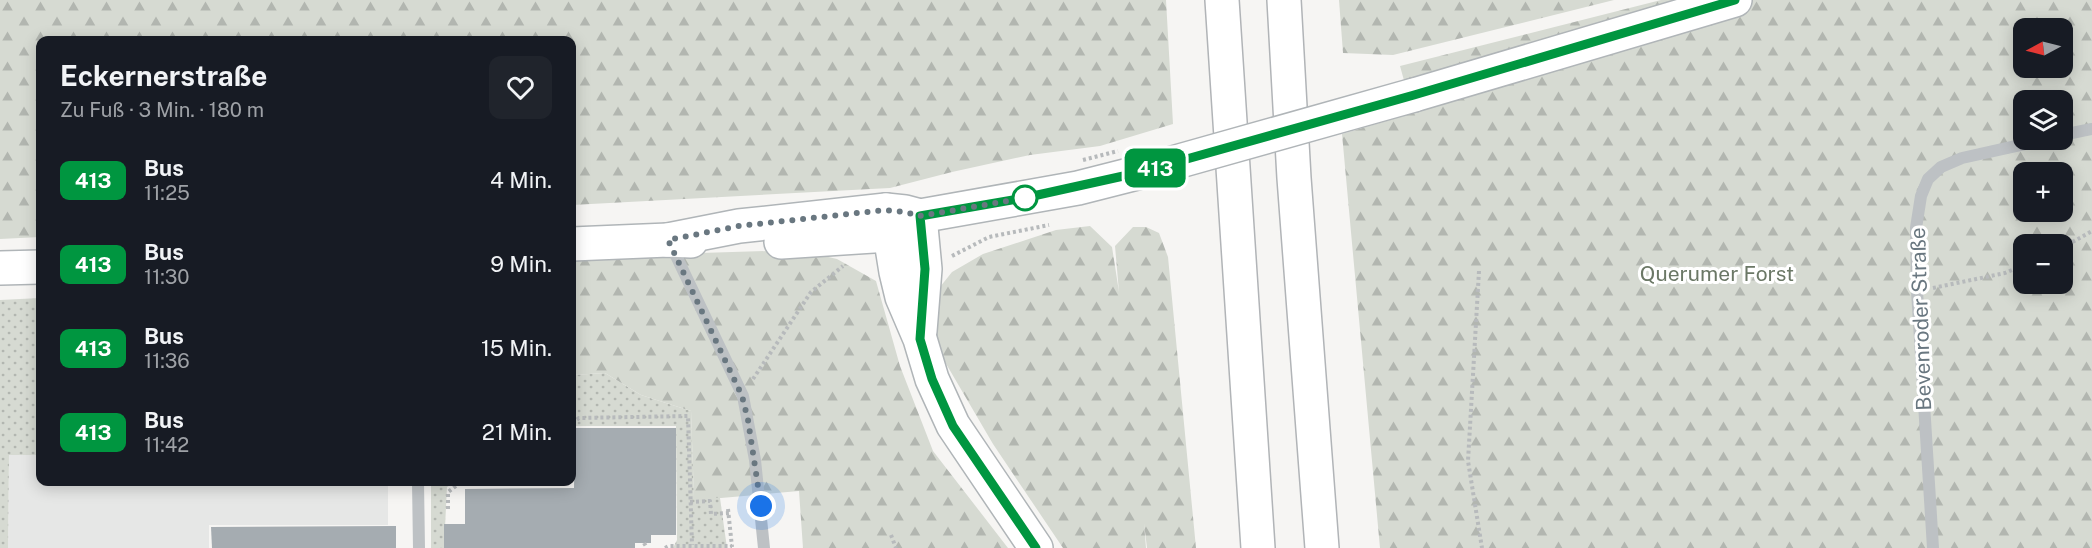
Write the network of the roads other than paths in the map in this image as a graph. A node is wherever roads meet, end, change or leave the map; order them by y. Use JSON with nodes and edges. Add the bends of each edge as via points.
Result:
{"nodes":[{"id":1,"x":1222,"y":0,"type":"edge"},
{"id":2,"x":1284,"y":0,"type":"edge"},
{"id":3,"x":1735,"y":0,"type":"edge"},
{"id":4,"x":2092,"y":129,"type":"edge"},
{"id":5,"x":2073,"y":133,"type":"edge"},
{"id":6,"x":2013,"y":147,"type":"edge"},
{"id":7,"x":920,"y":216,"type":"junction"},
{"id":8,"x":887,"y":222,"type":"junction"},
{"id":9,"x":668,"y":240,"type":"junction"},
{"id":10,"x":576,"y":244,"type":"edge"},
{"id":11,"x":36,"y":267,"type":"edge"},
{"id":12,"x":0,"y":268,"type":"edge"},
{"id":13,"x":920,"y":339,"type":"junction"},
{"id":14,"x":418,"y":486,"type":"edge"},
{"id":15,"x":419,"y":548,"type":"edge"},
{"id":16,"x":764,"y":548,"type":"edge"},
{"id":17,"x":1036,"y":548,"type":"edge"},
{"id":18,"x":1258,"y":548,"type":"edge"},
{"id":19,"x":1322,"y":548,"type":"edge"},
{"id":20,"x":1933,"y":548,"type":"edge"}],
"edges":[{"from":1,"to":18,"type":"main road"},
{"from":2,"to":19,"type":"main road"},
{"from":3,"to":7,"type":"main road","bridge":true,"via":[[1137,173],[1067,190]]},
{"from":4,"to":5,"type":"lane"},
{"from":6,"to":20,"type":"lane","name":"Bevenroder Straße","via":[[1941,167],[1928,179],[1921,195],[1916,228],[1917,291]]},
{"from":7,"to":8,"type":"main road","via":[[905,212]]},
{"from":7,"to":13,"type":"main road","via":[[925,269]]},
{"from":8,"to":9,"type":"main road","via":[[739,226]]},
{"from":8,"to":13,"type":"main road","via":[[902,297]]},
{"from":9,"to":10,"type":"main road"},
{"from":9,"to":16,"type":"lane","via":[[742,396],[755,460]]},
{"from":11,"to":12,"type":"main road"},
{"from":13,"to":17,"type":"main road","via":[[953,426]]},
{"from":14,"to":15,"type":"lane"}]}
